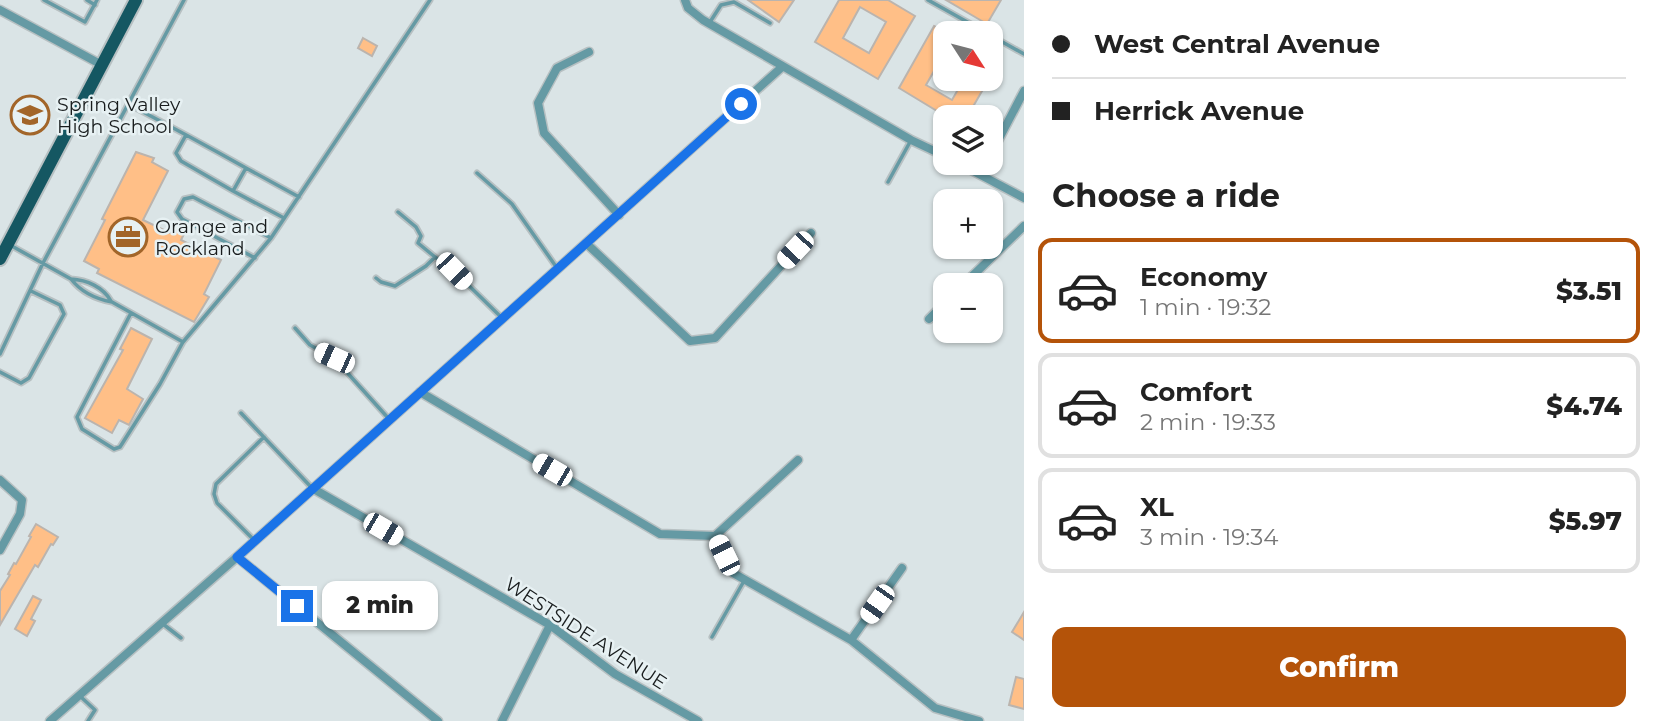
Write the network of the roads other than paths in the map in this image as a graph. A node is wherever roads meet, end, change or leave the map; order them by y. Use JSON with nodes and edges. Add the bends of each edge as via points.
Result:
{"nodes":[{"id":1,"x":44,"y":0,"type":"edge"},
{"id":2,"x":87,"y":0,"type":"edge"},
{"id":3,"x":135,"y":0,"type":"edge"},
{"id":4,"x":184,"y":0,"type":"edge"},
{"id":5,"x":430,"y":0,"type":"edge"},
{"id":6,"x":685,"y":0,"type":"edge"},
{"id":7,"x":928,"y":0,"type":"edge"},
{"id":8,"x":96,"y":2,"type":"edge"},
{"id":9,"x":0,"y":9,"type":"edge"},
{"id":10,"x":966,"y":21,"type":"edge"},
{"id":11,"x":770,"y":23,"type":"dead end"},
{"id":12,"x":709,"y":24,"type":"junction"},
{"id":13,"x":1003,"y":42,"type":"edge"},
{"id":14,"x":589,"y":52,"type":"dead end"},
{"id":15,"x":1024,"y":54,"type":"edge"},
{"id":16,"x":102,"y":65,"type":"junction"},
{"id":17,"x":782,"y":67,"type":"junction"},
{"id":18,"x":1024,"y":91,"type":"edge"},
{"id":19,"x":128,"y":104,"type":"junction"},
{"id":20,"x":1003,"y":131,"type":"edge"},
{"id":21,"x":186,"y":135,"type":"junction"},
{"id":22,"x":911,"y":140,"type":"junction"},
{"id":23,"x":933,"y":150,"type":"edge"},
{"id":24,"x":246,"y":167,"type":"junction"},
{"id":25,"x":477,"y":173,"type":"dead end"},
{"id":26,"x":983,"y":175,"type":"edge"},
{"id":27,"x":888,"y":181,"type":"dead end"},
{"id":28,"x":233,"y":191,"type":"junction"},
{"id":29,"x":299,"y":197,"type":"junction"},
{"id":30,"x":1024,"y":198,"type":"edge"},
{"id":31,"x":398,"y":212,"type":"dead end"},
{"id":32,"x":618,"y":215,"type":"junction"},
{"id":33,"x":284,"y":219,"type":"junction"},
{"id":34,"x":1024,"y":226,"type":"edge"},
{"id":35,"x":811,"y":233,"type":"dead end"},
{"id":36,"x":271,"y":238,"type":"junction"},
{"id":37,"x":8,"y":244,"type":"junction"},
{"id":38,"x":587,"y":244,"type":"junction"},
{"id":39,"x":435,"y":257,"type":"junction"},
{"id":40,"x":255,"y":258,"type":"junction"},
{"id":41,"x":0,"y":259,"type":"edge"},
{"id":42,"x":43,"y":263,"type":"junction"},
{"id":43,"x":559,"y":269,"type":"junction"},
{"id":44,"x":975,"y":273,"type":"edge"},
{"id":45,"x":376,"y":278,"type":"dead end"},
{"id":46,"x":71,"y":279,"type":"junction"},
{"id":47,"x":31,"y":290,"type":"junction"},
{"id":48,"x":112,"y":302,"type":"junction"},
{"id":49,"x":131,"y":313,"type":"junction"},
{"id":50,"x":933,"y":315,"type":"edge"},
{"id":51,"x":502,"y":319,"type":"junction"},
{"id":52,"x":929,"y":319,"type":"dead end"},
{"id":53,"x":295,"y":328,"type":"dead end"},
{"id":54,"x":183,"y":342,"type":"junction"},
{"id":55,"x":0,"y":354,"type":"edge"},
{"id":56,"x":0,"y":372,"type":"edge"},
{"id":57,"x":420,"y":392,"type":"junction"},
{"id":58,"x":241,"y":413,"type":"dead end"},
{"id":59,"x":389,"y":419,"type":"junction"},
{"id":60,"x":264,"y":437,"type":"junction"},
{"id":61,"x":798,"y":460,"type":"dead end"},
{"id":62,"x":0,"y":480,"type":"edge"},
{"id":63,"x":312,"y":488,"type":"junction"},
{"id":64,"x":715,"y":536,"type":"junction"},
{"id":65,"x":254,"y":541,"type":"junction"},
{"id":66,"x":0,"y":550,"type":"edge"},
{"id":67,"x":237,"y":557,"type":"junction"},
{"id":68,"x":902,"y":568,"type":"dead end"},
{"id":69,"x":744,"y":580,"type":"junction"},
{"id":70,"x":162,"y":623,"type":"junction"},
{"id":71,"x":550,"y":625,"type":"junction"},
{"id":72,"x":712,"y":637,"type":"dead end"},
{"id":73,"x":181,"y":638,"type":"dead end"},
{"id":74,"x":851,"y":640,"type":"junction"},
{"id":75,"x":79,"y":695,"type":"junction"},
{"id":76,"x":50,"y":721,"type":"edge"},
{"id":77,"x":88,"y":721,"type":"edge"},
{"id":78,"x":438,"y":721,"type":"edge"},
{"id":79,"x":502,"y":721,"type":"edge"},
{"id":80,"x":698,"y":721,"type":"edge"},
{"id":81,"x":979,"y":721,"type":"edge"}],
"edges":[{"from":1,"to":8,"type":"lane","via":[[85,22]]},
{"from":2,"to":8,"type":"lane"},
{"from":3,"to":16,"type":"main road"},
{"from":4,"to":19,"type":"lane"},
{"from":5,"to":29,"type":"lane"},
{"from":6,"to":12,"type":"street","via":[[688,8]]},
{"from":7,"to":10,"type":"lane"},
{"from":9,"to":16,"type":"street"},
{"from":11,"to":12,"type":"lane","via":[[734,2],[721,5]]},
{"from":12,"to":17,"type":"street"},
{"from":13,"to":15,"type":"lane"},
{"from":14,"to":32,"type":"street","via":[[557,68],[538,103],[544,133]]},
{"from":16,"to":37,"type":"main road"},
{"from":17,"to":22,"type":"street"},
{"from":17,"to":32,"type":"street"},
{"from":18,"to":20,"type":"street"},
{"from":19,"to":21,"type":"lane"},
{"from":19,"to":42,"type":"lane"},
{"from":21,"to":24,"type":"lane"},
{"from":21,"to":28,"type":"lane","via":[[176,153],[181,161]]},
{"from":22,"to":23,"type":"street"},
{"from":22,"to":27,"type":"lane"},
{"from":24,"to":28,"type":"lane"},
{"from":24,"to":29,"type":"lane"},
{"from":25,"to":43,"type":"lane","via":[[512,204]]},
{"from":26,"to":30,"type":"street"},
{"from":28,"to":33,"type":"lane"},
{"from":29,"to":33,"type":"lane"},
{"from":31,"to":39,"type":"lane","via":[[416,227],[421,236],[418,243]]},
{"from":32,"to":38,"type":"street"},
{"from":33,"to":36,"type":"lane"},
{"from":34,"to":44,"type":"street"},
{"from":35,"to":38,"type":"street","via":[[715,338],[690,341]]},
{"from":36,"to":40,"type":"lane"},
{"from":36,"to":40,"type":"lane","via":[[193,197],[184,198],[177,212],[182,219]]},
{"from":37,"to":41,"type":"main road"},
{"from":37,"to":42,"type":"lane"},
{"from":38,"to":43,"type":"street"},
{"from":39,"to":45,"type":"lane","via":[[395,286]]},
{"from":39,"to":51,"type":"lane"},
{"from":40,"to":54,"type":"lane"},
{"from":42,"to":46,"type":"lane"},
{"from":42,"to":47,"type":"lane"},
{"from":43,"to":51,"type":"street"},
{"from":46,"to":48,"type":"lane","via":[[78,287]]},
{"from":46,"to":48,"type":"lane","via":[[83,279],[106,292]]},
{"from":47,"to":55,"type":"lane"},
{"from":47,"to":56,"type":"lane","via":[[60,305],[64,314],[29,378],[21,383]]},
{"from":48,"to":49,"type":"lane"},
{"from":49,"to":54,"type":"lane"},
{"from":49,"to":54,"type":"lane","via":[[77,417],[82,429],[114,449],[120,447]]},
{"from":50,"to":52,"type":"street"},
{"from":51,"to":57,"type":"street"},
{"from":53,"to":59,"type":"lane","via":[[310,345],[334,358]]},
{"from":57,"to":59,"type":"street"},
{"from":57,"to":64,"type":"street","via":[[660,534]]},
{"from":58,"to":60,"type":"lane"},
{"from":59,"to":63,"type":"street"},
{"from":60,"to":63,"type":"lane"},
{"from":60,"to":65,"type":"lane","via":[[216,484],[214,494],[217,503]]},
{"from":61,"to":64,"type":"street"},
{"from":62,"to":66,"type":"street","via":[[22,499],[20,514]]},
{"from":63,"to":65,"type":"street"},
{"from":63,"to":71,"type":"street","name":"WESTSIDE AVENUE"},
{"from":64,"to":69,"type":"street","via":[[733,573]]},
{"from":65,"to":67,"type":"street"},
{"from":67,"to":70,"type":"street"},
{"from":67,"to":78,"type":"street"},
{"from":68,"to":74,"type":"street"},
{"from":69,"to":72,"type":"lane"},
{"from":69,"to":74,"type":"street"},
{"from":70,"to":73,"type":"lane"},
{"from":70,"to":75,"type":"street"},
{"from":71,"to":79,"type":"street"},
{"from":71,"to":80,"type":"street","name":"WESTSIDE AVENUE","via":[[615,674]]},
{"from":74,"to":81,"type":"street","via":[[935,708]]},
{"from":75,"to":76,"type":"street"},
{"from":75,"to":77,"type":"lane","via":[[95,710]]}]}
